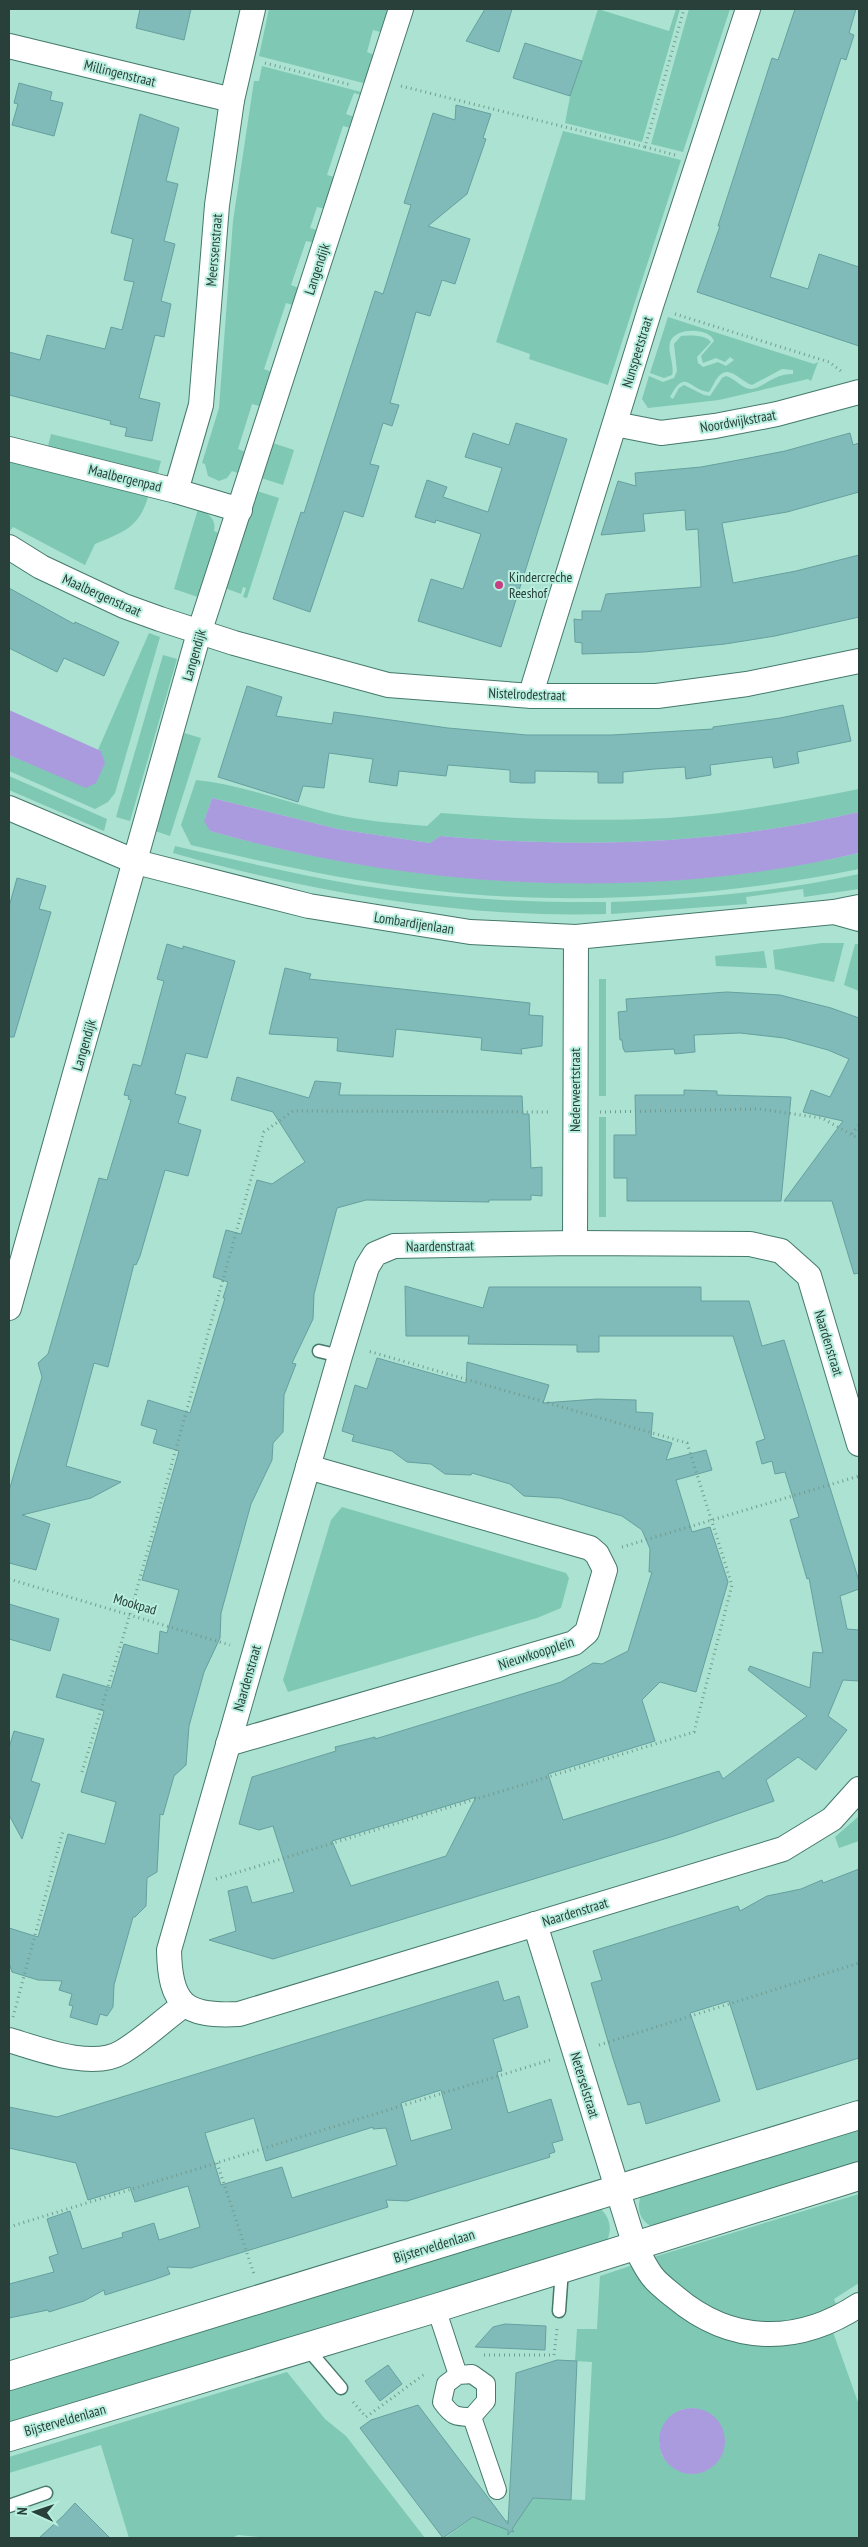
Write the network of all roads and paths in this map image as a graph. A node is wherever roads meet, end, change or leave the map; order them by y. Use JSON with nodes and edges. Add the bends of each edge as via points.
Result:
{"nodes":[{"id":1,"x":253,"y":9,"type":"edge"},
{"id":2,"x":400,"y":9,"type":"edge"},
{"id":3,"x":684,"y":9,"type":"edge"},
{"id":4,"x":748,"y":9,"type":"edge"},
{"id":5,"x":9,"y":46,"type":"edge"},
{"id":6,"x":241,"y":57,"type":"junction"},
{"id":7,"x":376,"y":86,"type":"junction"},
{"id":8,"x":232,"y":100,"type":"junction"},
{"id":9,"x":645,"y":147,"type":"junction"},
{"id":10,"x":699,"y":161,"type":"junction"},
{"id":11,"x":651,"y":306,"type":"junction"},
{"id":12,"x":844,"y":374,"type":"dead end"},
{"id":13,"x":859,"y":392,"type":"edge"},
{"id":14,"x":615,"y":424,"type":"junction"},
{"id":15,"x":9,"y":449,"type":"edge"},
{"id":16,"x":176,"y":490,"type":"junction"},
{"id":17,"x":240,"y":510,"type":"junction"},
{"id":18,"x":9,"y":548,"type":"edge"},
{"id":19,"x":199,"y":634,"type":"junction"},
{"id":20,"x":859,"y":661,"type":"edge"},
{"id":21,"x":532,"y":696,"type":"junction"},
{"id":22,"x":9,"y":808,"type":"edge"},
{"id":23,"x":136,"y":862,"type":"junction"},
{"id":24,"x":859,"y":907,"type":"edge"},
{"id":25,"x":834,"y":912,"type":"junction"},
{"id":26,"x":859,"y":919,"type":"edge"},
{"id":27,"x":576,"y":937,"type":"junction"},
{"id":28,"x":859,"y":1125,"type":"edge"},
{"id":29,"x":852,"y":1134,"type":"dead end"},
{"id":30,"x":575,"y":1243,"type":"junction"},
{"id":31,"x":9,"y":1308,"type":"edge"},
{"id":32,"x":859,"y":1444,"type":"edge"},
{"id":33,"x":308,"y":1467,"type":"junction"},
{"id":34,"x":859,"y":1476,"type":"edge"},
{"id":35,"x":597,"y":1554,"type":"junction"},
{"id":36,"x":9,"y":1579,"type":"edge"},
{"id":37,"x":255,"y":1652,"type":"junction"},
{"id":38,"x":228,"y":1744,"type":"junction"},
{"id":39,"x":859,"y":1789,"type":"edge"},
{"id":40,"x":63,"y":1831,"type":"dead end"},
{"id":41,"x":535,"y":1924,"type":"junction"},
{"id":42,"x":859,"y":1963,"type":"edge"},
{"id":43,"x":184,"y":2005,"type":"junction"},
{"id":44,"x":10,"y":2031,"type":"edge"},
{"id":45,"x":574,"y":2052,"type":"junction"},
{"id":46,"x":859,"y":2115,"type":"edge"},
{"id":47,"x":216,"y":2163,"type":"junction"},
{"id":48,"x":859,"y":2176,"type":"edge"},
{"id":49,"x":617,"y":2189,"type":"junction"},
{"id":50,"x":9,"y":2227,"type":"edge"},
{"id":51,"x":635,"y":2246,"type":"junction"},
{"id":52,"x":562,"y":2269,"type":"junction"},
{"id":53,"x":262,"y":2299,"type":"junction"},
{"id":54,"x":859,"y":2305,"type":"edge"},
{"id":55,"x":436,"y":2308,"type":"junction"},
{"id":56,"x":560,"y":2312,"type":"dead end"},
{"id":57,"x":306,"y":2347,"type":"junction"},
{"id":58,"x":458,"y":2375,"type":"junction"},
{"id":59,"x":9,"y":2376,"type":"edge"},
{"id":60,"x":341,"y":2388,"type":"dead end"},
{"id":61,"x":472,"y":2417,"type":"junction"},
{"id":62,"x":9,"y":2436,"type":"edge"},
{"id":63,"x":496,"y":2490,"type":"dead end"},
{"id":64,"x":46,"y":2493,"type":"dead end"},
{"id":65,"x":9,"y":2506,"type":"edge"}],
"edges":[{"from":1,"to":6,"type":"street","name":"Meerssenstraat"},
{"from":2,"to":7,"type":"street","name":"Langendijk"},
{"from":3,"to":9,"type":"path"},
{"from":4,"to":10,"type":"street","name":"Nunspeetstraat"},
{"from":5,"to":8,"type":"street","name":"Millingenstraat"},
{"from":6,"to":7,"type":"path"},
{"from":6,"to":8,"type":"street","name":"Meerssenstraat"},
{"from":7,"to":9,"type":"path"},
{"from":7,"to":17,"type":"street","name":"Langendijk"},
{"from":8,"to":16,"type":"street","name":"Meerssenstraat","via":[[217,206],[202,405]]},
{"from":9,"to":10,"type":"path"},
{"from":10,"to":11,"type":"street","name":"Nunspeetstraat"},
{"from":11,"to":12,"type":"path","via":[[829,362]]},
{"from":11,"to":14,"type":"street","name":"Nunspeetstraat"},
{"from":13,"to":14,"type":"street","name":"Noordwijkstraat","via":[[777,414],[715,426],[661,433]]},
{"from":14,"to":21,"type":"street","name":"Nunspeetstraat"},
{"from":15,"to":16,"type":"street","name":"Maalbergenpad"},
{"from":16,"to":17,"type":"street","name":"Maalbergenpad"},
{"from":17,"to":19,"type":"street","name":"Langendijk"},
{"from":18,"to":19,"type":"street","name":"Maalbergenstraat","via":[[41,567],[124,606]]},
{"from":19,"to":21,"type":"street","name":"Nistelrodestraat","via":[[388,685]]},
{"from":19,"to":23,"type":"street","name":"Langendijk"},
{"from":20,"to":21,"type":"street","name":"Nistelrodestraat","via":[[747,684],[657,696]]},
{"from":22,"to":23,"type":"street","name":"Lombardijenlaan"},
{"from":23,"to":27,"type":"street","name":"Lombardijenlaan","via":[[309,906],[470,932]]},
{"from":23,"to":31,"type":"street","name":"Langendijk"},
{"from":24,"to":25,"type":"street","name":"Lombardijenlaan"},
{"from":25,"to":26,"type":"street","name":"Lombardijenlaan"},
{"from":25,"to":27,"type":"street","name":"Lombardijenlaan"},
{"from":27,"to":30,"type":"street","name":"Nederweertstraat"},
{"from":28,"to":29,"type":"path"},
{"from":30,"to":32,"type":"street","name":"Naardenstraat","via":[[750,1244],[781,1252],[810,1276]]},
{"from":30,"to":33,"type":"street","name":"Naardenstraat","via":[[394,1246],[376,1254],[367,1267],[329,1353]]},
{"from":33,"to":35,"type":"street","via":[[590,1548]]},
{"from":33,"to":37,"type":"street","name":"Naardenstraat"},
{"from":34,"to":35,"type":"path"},
{"from":35,"to":38,"type":"street","name":"Nieuwkoopplein","via":[[605,1570],[587,1632],[574,1643]]},
{"from":36,"to":37,"type":"path","name":"Mookpad"},
{"from":37,"to":38,"type":"street","name":"Naardenstraat"},
{"from":38,"to":43,"type":"street","name":"Naardenstraat","via":[[169,1950],[174,1988]]},
{"from":39,"to":41,"type":"street","name":"Naardenstraat","via":[[832,1819],[782,1849]]},
{"from":40,"to":44,"type":"path"},
{"from":41,"to":43,"type":"street","name":"Naardenstraat","via":[[239,2014],[212,2016]]},
{"from":41,"to":45,"type":"street","name":"Neterselstraat"},
{"from":42,"to":45,"type":"path"},
{"from":43,"to":44,"type":"street","via":[[120,2053],[95,2059],[56,2054]]},
{"from":45,"to":47,"type":"path"},
{"from":45,"to":49,"type":"street","name":"Neterselstraat"},
{"from":46,"to":49,"type":"street","name":"Bijsterveldenlaan"},
{"from":47,"to":50,"type":"path"},
{"from":47,"to":53,"type":"path"},
{"from":48,"to":51,"type":"street","name":"Bijsterveldenlaan"},
{"from":49,"to":51,"type":"street","name":"Neterselstraat"},
{"from":49,"to":53,"type":"street","name":"Bijsterveldenlaan"},
{"from":51,"to":52,"type":"street","name":"Bijsterveldenlaan"},
{"from":51,"to":54,"type":"street","via":[[653,2278],[683,2304],[713,2323],[752,2334],[791,2334],[837,2319]]},
{"from":52,"to":55,"type":"street","name":"Bijsterveldenlaan"},
{"from":52,"to":56,"type":"lane"},
{"from":53,"to":59,"type":"street","name":"Bijsterveldenlaan"},
{"from":55,"to":57,"type":"street","name":"Bijsterveldenlaan"},
{"from":55,"to":58,"type":"street"},
{"from":57,"to":60,"type":"lane"},
{"from":57,"to":62,"type":"street","name":"Bijsterveldenlaan"},
{"from":58,"to":61,"type":"street","via":[[472,2374],[486,2384],[486,2401]]},
{"from":58,"to":61,"type":"street","via":[[446,2384],[442,2402],[450,2413]]},
{"from":61,"to":63,"type":"street"},
{"from":64,"to":65,"type":"lane"}]}
